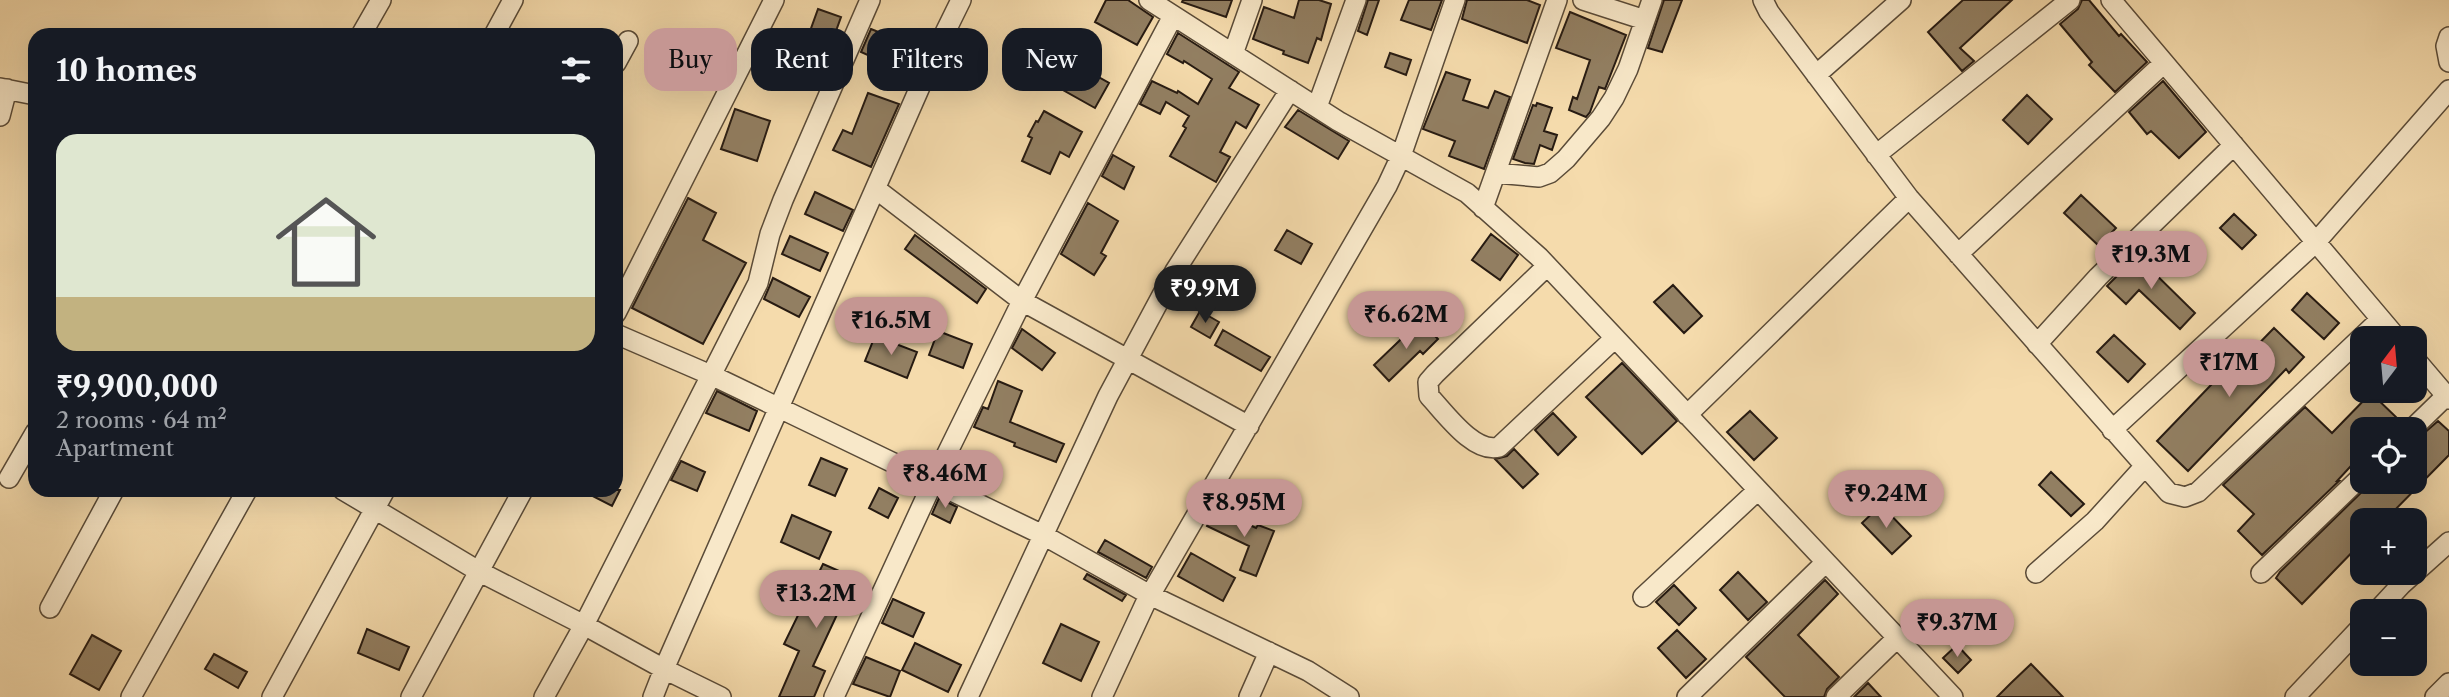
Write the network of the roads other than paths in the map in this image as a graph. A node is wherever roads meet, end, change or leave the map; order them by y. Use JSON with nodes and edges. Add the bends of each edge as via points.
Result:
{"nodes":[{"id":1,"x":380,"y":0,"type":"edge"},
{"id":2,"x":513,"y":0,"type":"edge"},
{"id":3,"x":774,"y":0,"type":"edge"},
{"id":4,"x":870,"y":0,"type":"edge"},
{"id":5,"x":961,"y":0,"type":"edge"},
{"id":6,"x":1149,"y":0,"type":"edge"},
{"id":7,"x":1252,"y":0,"type":"edge"},
{"id":8,"x":1356,"y":0,"type":"edge"},
{"id":9,"x":1455,"y":0,"type":"edge"},
{"id":10,"x":1557,"y":0,"type":"edge"},
{"id":11,"x":1583,"y":0,"type":"edge"},
{"id":12,"x":1652,"y":0,"type":"edge"},
{"id":13,"x":1763,"y":0,"type":"edge"},
{"id":14,"x":1901,"y":0,"type":"edge"},
{"id":15,"x":2070,"y":0,"type":"edge"},
{"id":16,"x":2111,"y":0,"type":"edge"},
{"id":17,"x":1173,"y":16,"type":"junction"},
{"id":18,"x":1645,"y":20,"type":"junction"},
{"id":19,"x":366,"y":28,"type":"edge"},
{"id":20,"x":498,"y":28,"type":"edge"},
{"id":21,"x":2449,"y":37,"type":"edge"},
{"id":22,"x":628,"y":41,"type":"dead end"},
{"id":23,"x":623,"y":50,"type":"edge"},
{"id":24,"x":1233,"y":54,"type":"junction"},
{"id":25,"x":2449,"y":62,"type":"edge"},
{"id":26,"x":2164,"y":63,"type":"junction"},
{"id":27,"x":1816,"y":75,"type":"junction"},
{"id":28,"x":3,"y":89,"type":"edge"},
{"id":29,"x":1290,"y":90,"type":"junction"},
{"id":30,"x":2449,"y":90,"type":"edge"},
{"id":31,"x":28,"y":94,"type":"edge"},
{"id":32,"x":1317,"y":107,"type":"junction"},
{"id":33,"x":0,"y":116,"type":"edge"},
{"id":34,"x":2234,"y":145,"type":"junction"},
{"id":35,"x":1876,"y":155,"type":"junction"},
{"id":36,"x":1401,"y":156,"type":"junction"},
{"id":37,"x":1496,"y":173,"type":"junction"},
{"id":38,"x":876,"y":189,"type":"junction"},
{"id":39,"x":1909,"y":198,"type":"junction"},
{"id":40,"x":1483,"y":208,"type":"junction"},
{"id":41,"x":2316,"y":242,"type":"junction"},
{"id":42,"x":1958,"y":254,"type":"junction"},
{"id":43,"x":1547,"y":266,"type":"junction"},
{"id":44,"x":623,"y":299,"type":"edge"},
{"id":45,"x":1021,"y":301,"type":"junction"},
{"id":46,"x":2381,"y":319,"type":"junction"},
{"id":47,"x":2387,"y":326,"type":"edge"},
{"id":48,"x":623,"y":337,"type":"edge"},
{"id":49,"x":1615,"y":338,"type":"junction"},
{"id":50,"x":2036,"y":344,"type":"junction"},
{"id":51,"x":1128,"y":359,"type":"junction"},
{"id":52,"x":2427,"y":373,"type":"edge"},
{"id":53,"x":713,"y":376,"type":"junction"},
{"id":54,"x":2448,"y":397,"type":"edge"},
{"id":55,"x":779,"y":410,"type":"junction"},
{"id":56,"x":1687,"y":415,"type":"junction"},
{"id":57,"x":2426,"y":417,"type":"edge"},
{"id":58,"x":1248,"y":426,"type":"junction"},
{"id":59,"x":2112,"y":430,"type":"junction"},
{"id":60,"x":28,"y":445,"type":"edge"},
{"id":61,"x":2144,"y":467,"type":"junction"},
{"id":62,"x":9,"y":478,"type":"dead end"},
{"id":63,"x":933,"y":482,"type":"junction"},
{"id":64,"x":2350,"y":488,"type":"edge"},
{"id":65,"x":1758,"y":490,"type":"junction"},
{"id":66,"x":110,"y":497,"type":"edge"},
{"id":67,"x":243,"y":497,"type":"edge"},
{"id":68,"x":356,"y":497,"type":"edge"},
{"id":69,"x":382,"y":497,"type":"edge"},
{"id":70,"x":519,"y":497,"type":"edge"},
{"id":71,"x":376,"y":508,"type":"junction"},
{"id":72,"x":1043,"y":535,"type":"junction"},
{"id":73,"x":2449,"y":542,"type":"edge"},
{"id":74,"x":1826,"y":562,"type":"junction"},
{"id":75,"x":480,"y":572,"type":"junction"},
{"id":76,"x":2036,"y":573,"type":"dead end"},
{"id":77,"x":2261,"y":573,"type":"dead end"},
{"id":78,"x":1150,"y":595,"type":"junction"},
{"id":79,"x":1643,"y":597,"type":"dead end"},
{"id":80,"x":2388,"y":599,"type":"edge"},
{"id":81,"x":50,"y":608,"type":"dead end"},
{"id":82,"x":584,"y":625,"type":"junction"},
{"id":83,"x":1897,"y":638,"type":"junction"},
{"id":84,"x":2350,"y":639,"type":"edge"},
{"id":85,"x":1269,"y":652,"type":"junction"},
{"id":86,"x":664,"y":669,"type":"junction"},
{"id":87,"x":2449,"y":683,"type":"edge"},
{"id":88,"x":708,"y":694,"type":"edge"},
{"id":89,"x":131,"y":697,"type":"edge"},
{"id":90,"x":272,"y":697,"type":"edge"},
{"id":91,"x":411,"y":697,"type":"edge"},
{"id":92,"x":544,"y":697,"type":"edge"},
{"id":93,"x":653,"y":697,"type":"edge"},
{"id":94,"x":834,"y":697,"type":"edge"},
{"id":95,"x":968,"y":697,"type":"edge"},
{"id":96,"x":1102,"y":697,"type":"edge"},
{"id":97,"x":1249,"y":697,"type":"edge"},
{"id":98,"x":1349,"y":697,"type":"edge"},
{"id":99,"x":1687,"y":697,"type":"edge"},
{"id":100,"x":1836,"y":697,"type":"edge"},
{"id":101,"x":1953,"y":697,"type":"edge"},
{"id":102,"x":2295,"y":697,"type":"edge"},
{"id":103,"x":2435,"y":697,"type":"edge"}],
"edges":[{"from":1,"to":19,"type":"street"},
{"from":2,"to":20,"type":"street"},
{"from":3,"to":44,"type":"street"},
{"from":4,"to":53,"type":"street","via":[[783,200],[758,283]]},
{"from":5,"to":38,"type":"street"},
{"from":6,"to":17,"type":"street"},
{"from":7,"to":24,"type":"street"},
{"from":8,"to":32,"type":"street"},
{"from":9,"to":36,"type":"street"},
{"from":10,"to":37,"type":"street"},
{"from":11,"to":18,"type":"street"},
{"from":12,"to":18,"type":"street"},
{"from":13,"to":27,"type":"street"},
{"from":14,"to":27,"type":"street"},
{"from":15,"to":35,"type":"street"},
{"from":16,"to":26,"type":"street"},
{"from":17,"to":24,"type":"street"},
{"from":17,"to":45,"type":"street"},
{"from":18,"to":37,"type":"street","via":[[1614,98],[1566,159],[1539,177]]},
{"from":21,"to":25,"type":"street"},
{"from":22,"to":23,"type":"street"},
{"from":24,"to":29,"type":"street"},
{"from":26,"to":34,"type":"street"},
{"from":26,"to":42,"type":"street"},
{"from":27,"to":35,"type":"street"},
{"from":28,"to":31,"type":"street"},
{"from":28,"to":33,"type":"street"},
{"from":29,"to":32,"type":"street"},
{"from":29,"to":51,"type":"street","via":[[1175,271]]},
{"from":30,"to":41,"type":"street"},
{"from":32,"to":36,"type":"street"},
{"from":34,"to":41,"type":"street"},
{"from":34,"to":50,"type":"street"},
{"from":35,"to":39,"type":"street"},
{"from":36,"to":40,"type":"street"},
{"from":36,"to":58,"type":"street"},
{"from":37,"to":40,"type":"street"},
{"from":38,"to":45,"type":"street"},
{"from":38,"to":55,"type":"street"},
{"from":39,"to":42,"type":"street"},
{"from":39,"to":56,"type":"street"},
{"from":40,"to":43,"type":"street"},
{"from":41,"to":46,"type":"street"},
{"from":41,"to":59,"type":"street"},
{"from":42,"to":50,"type":"street"},
{"from":43,"to":49,"type":"street"},
{"from":43,"to":49,"type":"street","via":[[1435,374],[1428,383],[1429,396],[1474,443],[1494,449]]},
{"from":45,"to":51,"type":"street"},
{"from":45,"to":63,"type":"street"},
{"from":46,"to":47,"type":"street"},
{"from":46,"to":61,"type":"street","via":[[2192,495],[2169,493]]},
{"from":48,"to":53,"type":"street"},
{"from":49,"to":56,"type":"street"},
{"from":50,"to":59,"type":"street"},
{"from":51,"to":58,"type":"street"},
{"from":51,"to":72,"type":"street"},
{"from":52,"to":54,"type":"street"},
{"from":53,"to":55,"type":"street"},
{"from":53,"to":82,"type":"street"},
{"from":54,"to":57,"type":"street"},
{"from":55,"to":63,"type":"street"},
{"from":55,"to":86,"type":"street"},
{"from":56,"to":65,"type":"street"},
{"from":58,"to":78,"type":"street"},
{"from":59,"to":61,"type":"street"},
{"from":60,"to":62,"type":"street"},
{"from":61,"to":76,"type":"street","via":[[2095,521]]},
{"from":63,"to":72,"type":"street"},
{"from":63,"to":94,"type":"street"},
{"from":64,"to":77,"type":"street"},
{"from":65,"to":74,"type":"street"},
{"from":65,"to":79,"type":"street"},
{"from":66,"to":81,"type":"street"},
{"from":67,"to":89,"type":"street"},
{"from":68,"to":71,"type":"street"},
{"from":69,"to":71,"type":"street"},
{"from":70,"to":75,"type":"street"},
{"from":71,"to":75,"type":"street"},
{"from":71,"to":90,"type":"street"},
{"from":72,"to":78,"type":"street"},
{"from":72,"to":95,"type":"street"},
{"from":73,"to":80,"type":"street"},
{"from":74,"to":83,"type":"street"},
{"from":74,"to":99,"type":"street"},
{"from":75,"to":82,"type":"street"},
{"from":75,"to":91,"type":"street"},
{"from":78,"to":85,"type":"street"},
{"from":78,"to":96,"type":"street"},
{"from":82,"to":86,"type":"street"},
{"from":82,"to":92,"type":"street"},
{"from":83,"to":100,"type":"street"},
{"from":83,"to":101,"type":"street"},
{"from":84,"to":102,"type":"street"},
{"from":85,"to":97,"type":"street"},
{"from":85,"to":98,"type":"street"},
{"from":86,"to":88,"type":"street"},
{"from":86,"to":93,"type":"street"},
{"from":87,"to":103,"type":"street"}]}
